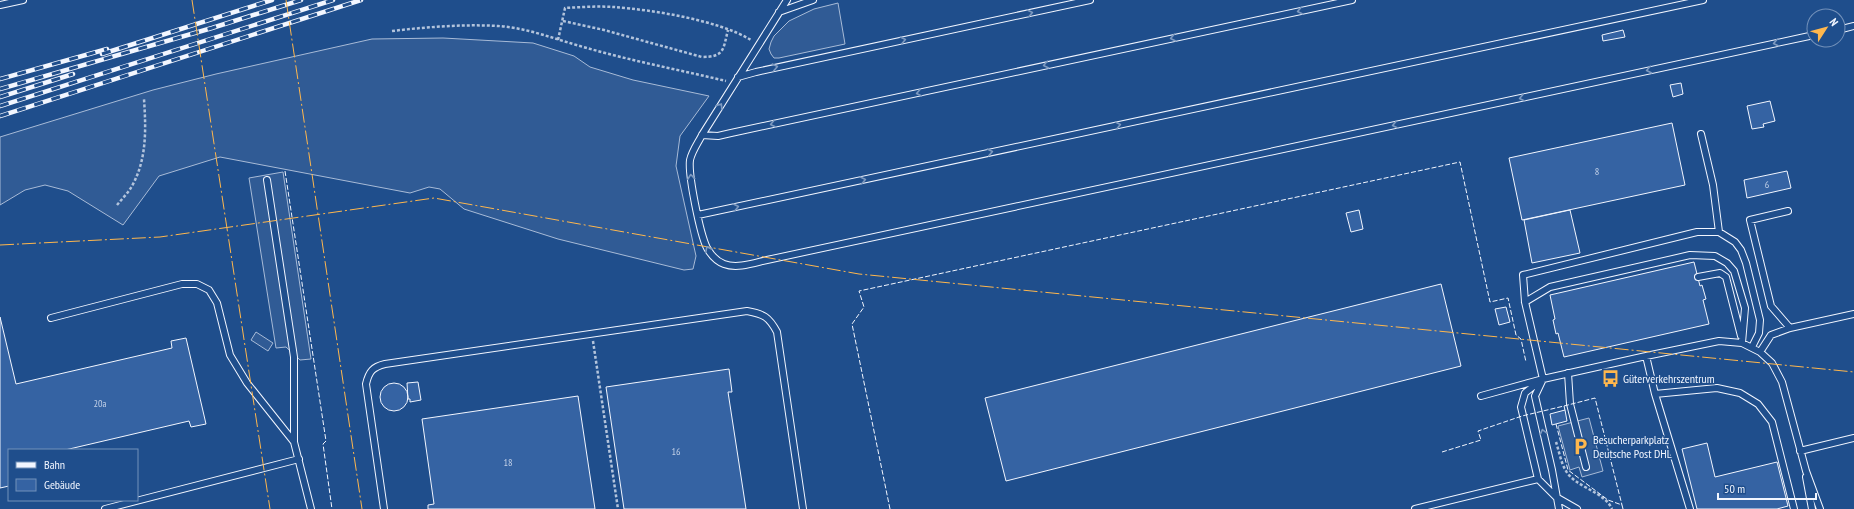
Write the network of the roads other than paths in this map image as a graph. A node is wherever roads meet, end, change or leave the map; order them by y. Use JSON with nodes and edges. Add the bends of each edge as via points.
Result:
{"nodes":[{"id":1,"x":23,"y":0,"type":"edge"},
{"id":2,"x":788,"y":0,"type":"edge"},
{"id":3,"x":814,"y":0,"type":"edge"},
{"id":4,"x":1090,"y":0,"type":"edge"},
{"id":5,"x":1352,"y":0,"type":"edge"},
{"id":6,"x":1703,"y":0,"type":"edge"},
{"id":7,"x":0,"y":5,"type":"edge"},
{"id":8,"x":779,"y":12,"type":"junction"},
{"id":9,"x":1806,"y":37,"type":"edge"},
{"id":10,"x":736,"y":80,"type":"junction"},
{"id":11,"x":1701,"y":134,"type":"dead end"},
{"id":12,"x":702,"y":135,"type":"junction"},
{"id":13,"x":267,"y":180,"type":"dead end"},
{"id":14,"x":1788,"y":211,"type":"dead end"},
{"id":15,"x":698,"y":215,"type":"junction"},
{"id":16,"x":1719,"y":232,"type":"junction"},
{"id":17,"x":1698,"y":277,"type":"dead end"},
{"id":18,"x":1525,"y":302,"type":"junction"},
{"id":19,"x":1854,"y":314,"type":"edge"},
{"id":20,"x":51,"y":318,"type":"dead end"},
{"id":21,"x":1790,"y":328,"type":"junction"},
{"id":22,"x":1742,"y":343,"type":"junction"},
{"id":23,"x":1752,"y":347,"type":"junction"},
{"id":24,"x":1760,"y":352,"type":"junction"},
{"id":25,"x":1646,"y":356,"type":"junction"},
{"id":26,"x":1568,"y":373,"type":"junction"},
{"id":27,"x":1542,"y":379,"type":"junction"},
{"id":28,"x":1655,"y":394,"type":"junction"},
{"id":29,"x":1481,"y":396,"type":"dead end"},
{"id":30,"x":1854,"y":438,"type":"edge"},
{"id":31,"x":294,"y":442,"type":"junction"},
{"id":32,"x":1800,"y":451,"type":"junction"},
{"id":33,"x":298,"y":459,"type":"junction"},
{"id":34,"x":1586,"y":467,"type":"dead end"},
{"id":35,"x":1806,"y":471,"type":"junction"},
{"id":36,"x":1538,"y":479,"type":"junction"},
{"id":37,"x":1556,"y":497,"type":"junction"},
{"id":38,"x":138,"y":500,"type":"edge"},
{"id":39,"x":136,"y":501,"type":"edge"},
{"id":40,"x":105,"y":509,"type":"edge"},
{"id":41,"x":311,"y":509,"type":"edge"},
{"id":42,"x":384,"y":509,"type":"edge"},
{"id":43,"x":803,"y":509,"type":"edge"},
{"id":44,"x":1415,"y":509,"type":"edge"},
{"id":45,"x":1559,"y":509,"type":"edge"},
{"id":46,"x":1576,"y":509,"type":"edge"},
{"id":47,"x":1690,"y":509,"type":"edge"},
{"id":48,"x":1794,"y":509,"type":"edge"},
{"id":49,"x":1812,"y":509,"type":"edge"},
{"id":50,"x":1820,"y":509,"type":"edge"}],
"edges":[{"from":1,"to":7,"type":"lane"},
{"from":2,"to":8,"type":"lane"},
{"from":3,"to":8,"type":"lane"},
{"from":10,"to":4,"type":"lane","one_way":true,"via":[[756,72]]},
{"from":5,"to":12,"type":"lane","one_way":true,"via":[[718,136]]},
{"from":15,"to":6,"type":"lane","one_way":true},
{"from":8,"to":10,"type":"lane"},
{"from":9,"to":15,"type":"lane","one_way":true,"via":[[737,266],[724,264],[713,258],[706,246]]},
{"from":12,"to":10,"type":"lane","one_way":true},
{"from":11,"to":16,"type":"lane","via":[[1713,185]]},
{"from":15,"to":12,"type":"lane","one_way":true,"via":[[690,176],[690,160]]},
{"from":13,"to":31,"type":"lane","via":[[294,357]]},
{"from":14,"to":21,"type":"lane","via":[[1750,220],[1771,306]]},
{"from":16,"to":18,"type":"lane","via":[[1697,232],[1523,275]]},
{"from":16,"to":23,"type":"lane","via":[[1735,242],[1746,262],[1760,320],[1759,333]]},
{"from":17,"to":22,"type":"lane","via":[[1716,273],[1726,276]]},
{"from":18,"to":22,"type":"lane","via":[[1550,287],[1690,255],[1715,256],[1734,271],[1745,308]]},
{"from":18,"to":27,"type":"lane"},
{"from":19,"to":21,"type":"lane"},
{"from":20,"to":31,"type":"lane","via":[[182,284],[197,284],[209,290],[217,303],[230,355],[247,384]]},
{"from":21,"to":24,"type":"lane","via":[[1771,336]]},
{"from":22,"to":23,"type":"lane"},
{"from":22,"to":25,"type":"lane","via":[[1719,341]]},
{"from":23,"to":24,"type":"lane"},
{"from":24,"to":32,"type":"lane","via":[[1772,363],[1782,382]]},
{"from":25,"to":26,"type":"lane"},
{"from":25,"to":28,"type":"lane"},
{"from":26,"to":27,"type":"lane"},
{"from":26,"to":34,"type":"lane","via":[[1570,404]]},
{"from":27,"to":29,"type":"lane"},
{"from":27,"to":36,"type":"lane","via":[[1525,393],[1521,407]]},
{"from":37,"to":27,"type":"lane","one_way":true,"via":[[1535,396]]},
{"from":28,"to":47,"type":"lane"},
{"from":28,"to":48,"type":"lane","via":[[1717,388],[1740,393],[1758,404],[1772,422]]},
{"from":30,"to":32,"type":"lane"},
{"from":31,"to":33,"type":"lane"},
{"from":32,"to":35,"type":"lane"},
{"from":33,"to":38,"type":"lane"},
{"from":33,"to":41,"type":"lane"},
{"from":35,"to":49,"type":"lane"},
{"from":35,"to":50,"type":"lane"},
{"from":36,"to":37,"type":"lane"},
{"from":36,"to":44,"type":"lane"},
{"from":37,"to":45,"type":"lane"},
{"from":37,"to":46,"type":"lane"},
{"from":39,"to":40,"type":"lane"},
{"from":42,"to":43,"type":"lane","via":[[366,384],[374,367],[393,362],[747,311],[760,313],[771,321],[777,332]]}]}
